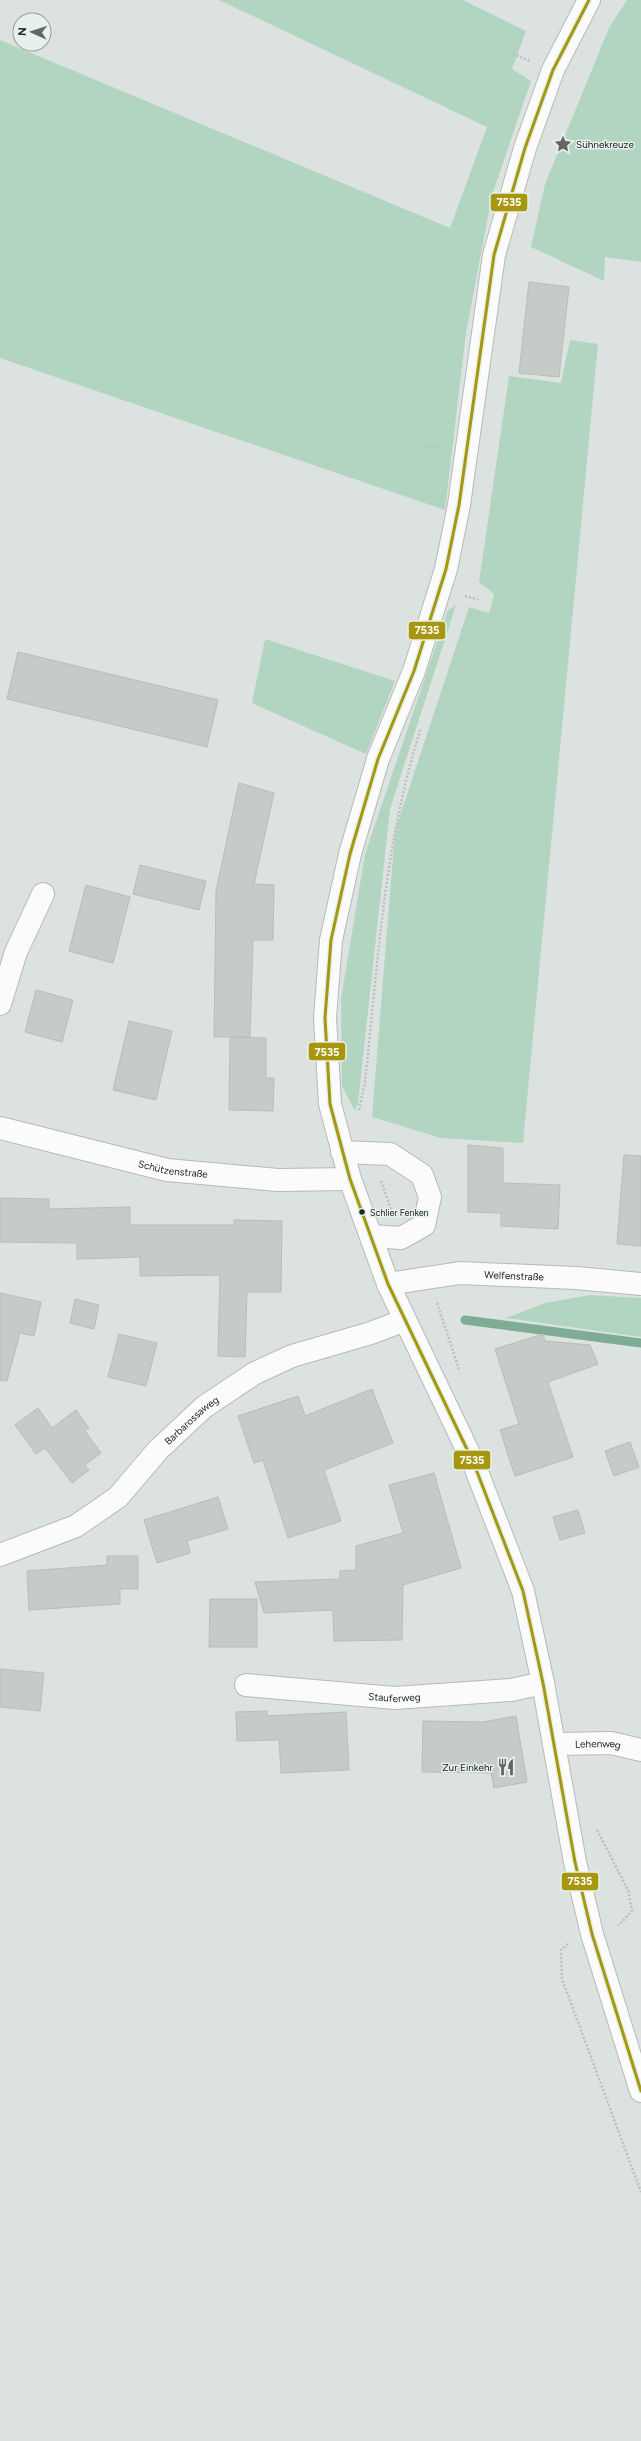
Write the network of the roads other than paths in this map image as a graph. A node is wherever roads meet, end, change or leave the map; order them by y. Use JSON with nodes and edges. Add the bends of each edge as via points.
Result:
{"nodes":[{"id":1,"x":589,"y":0,"type":"edge"},
{"id":2,"x":43,"y":894,"type":"dead end"},
{"id":3,"x":0,"y":1004,"type":"edge"},
{"id":4,"x":0,"y":1128,"type":"edge"},
{"id":5,"x":342,"y":1152,"type":"junction"},
{"id":6,"x":350,"y":1179,"type":"junction"},
{"id":7,"x":370,"y":1236,"type":"junction"},
{"id":8,"x":388,"y":1284,"type":"junction"},
{"id":9,"x":641,"y":1284,"type":"edge"},
{"id":10,"x":405,"y":1320,"type":"junction"},
{"id":11,"x":0,"y":1555,"type":"edge"},
{"id":12,"x":544,"y":1683,"type":"junction"},
{"id":13,"x":246,"y":1685,"type":"dead end"},
{"id":14,"x":555,"y":1744,"type":"junction"},
{"id":15,"x":641,"y":1750,"type":"edge"},
{"id":16,"x":641,"y":2091,"type":"edge"}],
"edges":[{"from":1,"to":5,"type":"main road","via":[[552,70],[525,148],[494,255],[460,497],[446,569],[414,671],[378,759],[350,854],[331,940],[325,1018],[330,1104]]},
{"from":2,"to":3,"type":"main road","via":[[16,952]]},
{"from":4,"to":6,"type":"main road","name":"Schützenstraße","via":[[167,1170],[278,1180]]},
{"from":5,"to":6,"type":"main road"},
{"from":5,"to":7,"type":"main road","via":[[390,1154],[422,1175],[430,1197],[424,1225],[401,1238]]},
{"from":6,"to":7,"type":"main road"},
{"from":7,"to":8,"type":"main road"},
{"from":8,"to":9,"type":"main road","name":"Welfenstraße","via":[[460,1273],[576,1278]]},
{"from":8,"to":10,"type":"main road"},
{"from":10,"to":11,"type":"main road","name":"Barbarossaweg","via":[[371,1333],[292,1356],[255,1373],[204,1407],[158,1450],[118,1497],[76,1526]]},
{"from":10,"to":12,"type":"main road","via":[[474,1464],[523,1592]]},
{"from":12,"to":13,"type":"main road","name":"Stauferweg","via":[[511,1690],[395,1698]]},
{"from":12,"to":14,"type":"main road"},
{"from":14,"to":15,"type":"main road","name":"Lehenweg","via":[[611,1743]]},
{"from":14,"to":16,"type":"main road","via":[[575,1862],[592,1934]]}]}
